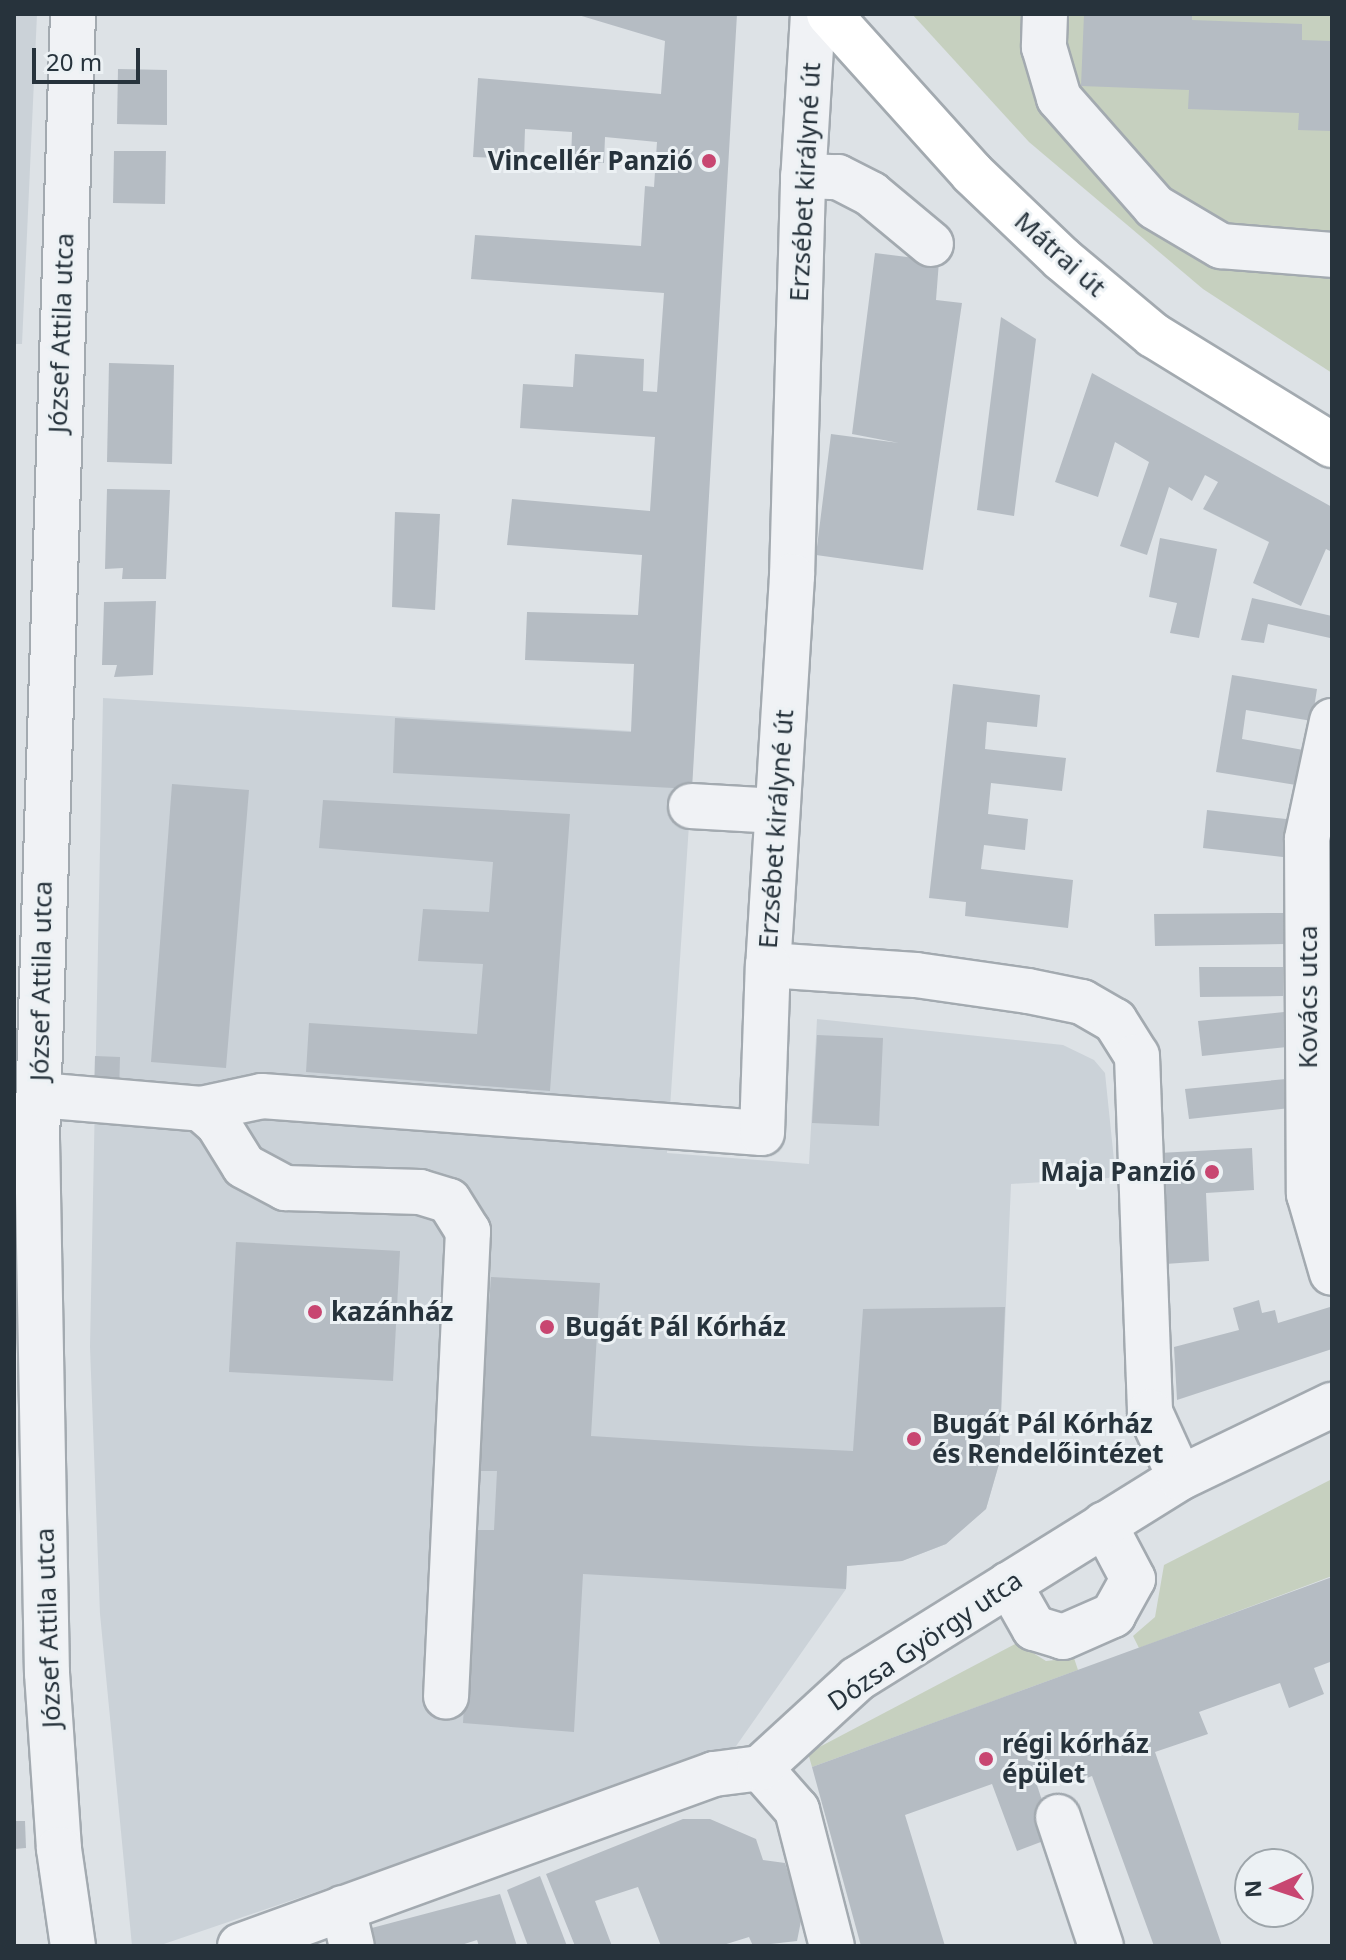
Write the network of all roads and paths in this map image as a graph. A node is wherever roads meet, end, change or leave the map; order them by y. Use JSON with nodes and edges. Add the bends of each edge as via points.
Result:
{"nodes":[{"id":1,"x":73,"y":14,"type":"edge"},
{"id":2,"x":813,"y":14,"type":"edge"},
{"id":3,"x":829,"y":14,"type":"edge"},
{"id":4,"x":1045,"y":31,"type":"edge"},
{"id":5,"x":803,"y":176,"type":"junction"},
{"id":6,"x":931,"y":244,"type":"dead end"},
{"id":7,"x":1332,"y":255,"type":"edge"},
{"id":8,"x":1332,"y":445,"type":"edge"},
{"id":9,"x":31,"y":679,"type":"edge"},
{"id":10,"x":1332,"y":721,"type":"edge"},
{"id":11,"x":691,"y":806,"type":"dead end"},
{"id":12,"x":777,"y":811,"type":"junction"},
{"id":13,"x":768,"y":965,"type":"junction"},
{"id":14,"x":39,"y":1095,"type":"junction"},
{"id":15,"x":201,"y":1109,"type":"junction"},
{"id":16,"x":25,"y":1140,"type":"edge"},
{"id":17,"x":1332,"y":1273,"type":"edge"},
{"id":18,"x":1332,"y":1405,"type":"edge"},
{"id":19,"x":1180,"y":1478,"type":"junction"},
{"id":20,"x":1104,"y":1524,"type":"junction"},
{"id":21,"x":1009,"y":1584,"type":"junction"},
{"id":22,"x":446,"y":1696,"type":"dead end"},
{"id":23,"x":760,"y":1768,"type":"junction"},
{"id":24,"x":1058,"y":1817,"type":"dead end"},
{"id":25,"x":348,"y":1927,"type":"edge"},
{"id":26,"x":73,"y":1946,"type":"edge"},
{"id":27,"x":240,"y":1946,"type":"edge"},
{"id":28,"x":832,"y":1946,"type":"edge"},
{"id":29,"x":1101,"y":1946,"type":"edge"}],
"edges":[{"from":1,"to":9,"type":"street","name":"József Attila utca"},
{"from":2,"to":5,"type":"street","name":"Erzsébet királyné út"},
{"from":3,"to":8,"type":"main road","name":"Mátrai út","via":[[972,173],[1062,259],[1153,335]]},
{"from":4,"to":7,"type":"street","via":[[1059,98],[1155,207],[1221,246]]},
{"from":5,"to":6,"type":"street","via":[[838,177],[871,194]]},
{"from":5,"to":12,"type":"street","name":"Erzsébet királyné út","via":[[792,576]]},
{"from":9,"to":14,"type":"street","name":"József Attila utca"},
{"from":10,"to":17,"type":"street","name":"Kovács utca","via":[[1307,839],[1307,869],[1309,1194]]},
{"from":11,"to":12,"type":"street"},
{"from":12,"to":13,"type":"street","name":"Erzsébet királyné út"},
{"from":13,"to":15,"type":"street","via":[[762,1133],[262,1096]]},
{"from":13,"to":19,"type":"street","name":"Erzsébet királyné út","via":[[1028,991],[1082,1002],[1115,1021],[1137,1056],[1150,1412]]},
{"from":14,"to":15,"type":"street"},
{"from":14,"to":16,"type":"street","name":"József Attila utca"},
{"from":15,"to":22,"type":"street","via":[[218,1124],[244,1166],[285,1188],[420,1192],[449,1201],[468,1231]]},
{"from":16,"to":26,"type":"street","name":"József Attila utca","via":[[47,1673],[59,1849]]},
{"from":18,"to":19,"type":"street","name":"Dózsa György utca"},
{"from":19,"to":20,"type":"street","name":"Dózsa György utca"},
{"from":20,"to":21,"type":"street","name":"Dózsa György utca"},
{"from":20,"to":21,"type":"street","via":[[1133,1579],[1113,1615],[1063,1637],[1034,1628]]},
{"from":21,"to":23,"type":"street","name":"Dózsa György utca","via":[[857,1679]]},
{"from":23,"to":25,"type":"street","via":[[714,1774]]},
{"from":23,"to":28,"type":"street","via":[[797,1810]]},
{"from":24,"to":29,"type":"street"},
{"from":25,"to":27,"type":"street"}]}
